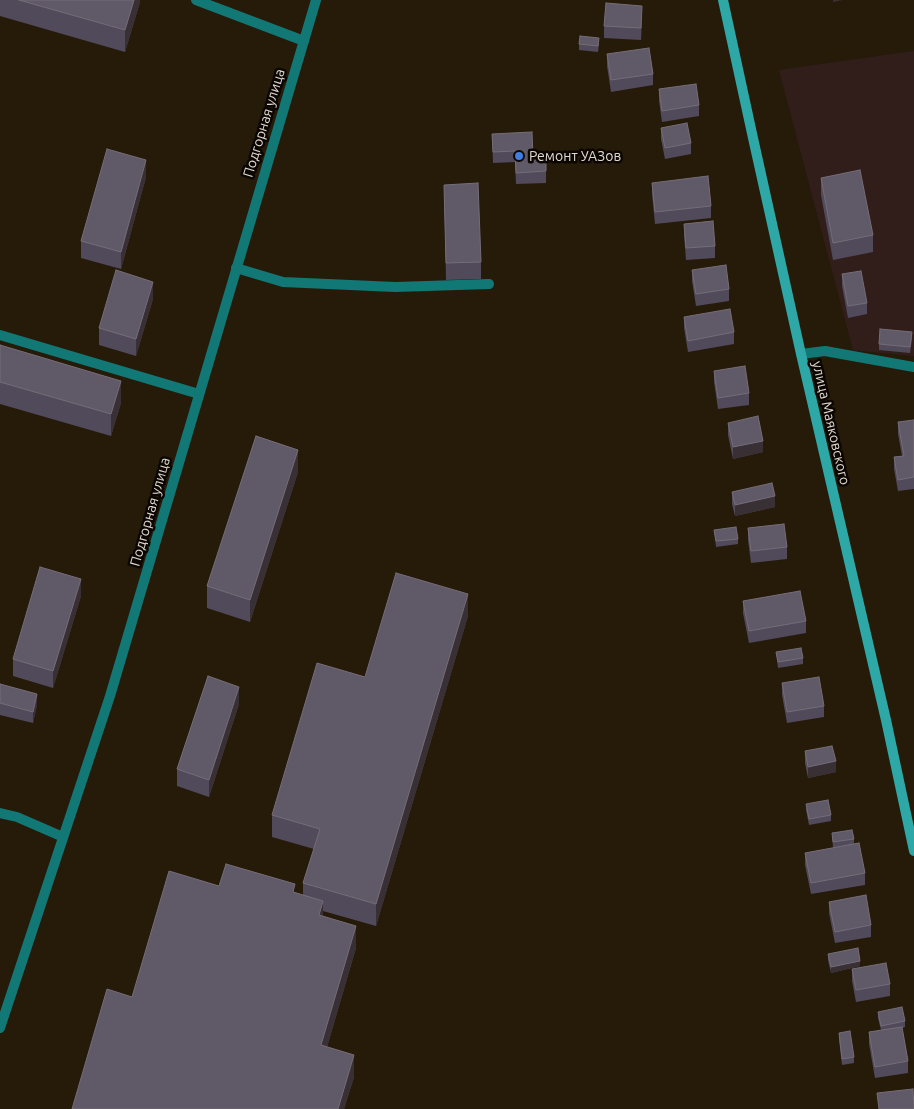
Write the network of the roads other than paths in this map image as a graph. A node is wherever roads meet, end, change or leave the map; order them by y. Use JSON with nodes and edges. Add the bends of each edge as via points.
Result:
{"nodes":[{"id":1,"x":196,"y":0,"type":"edge"},
{"id":2,"x":316,"y":0,"type":"edge"},
{"id":3,"x":724,"y":0,"type":"edge"},
{"id":4,"x":304,"y":41,"type":"junction"},
{"id":5,"x":236,"y":268,"type":"junction"},
{"id":6,"x":489,"y":284,"type":"dead end"},
{"id":7,"x":0,"y":335,"type":"edge"},
{"id":8,"x":801,"y":354,"type":"junction"},
{"id":9,"x":914,"y":367,"type":"edge"},
{"id":10,"x":199,"y":394,"type":"junction"},
{"id":11,"x":0,"y":813,"type":"edge"},
{"id":12,"x":63,"y":837,"type":"junction"},
{"id":13,"x":914,"y":852,"type":"edge"},
{"id":14,"x":0,"y":1028,"type":"edge"}],
"edges":[{"from":1,"to":4,"type":"street"},
{"from":2,"to":4,"type":"street","name":"Подгорная улица"},
{"from":3,"to":8,"type":"street","name":"улица Маяковского"},
{"from":4,"to":5,"type":"street","name":"Подгорная улица"},
{"from":5,"to":6,"type":"street","via":[[282,282],[395,287]]},
{"from":5,"to":10,"type":"street","name":"Подгорная улица"},
{"from":7,"to":10,"type":"street"},
{"from":8,"to":9,"type":"street","via":[[825,351]]},
{"from":8,"to":13,"type":"street","name":"улица Маяковского"},
{"from":10,"to":12,"type":"street","name":"Подгорная улица","via":[[113,686]]},
{"from":11,"to":12,"type":"street"},
{"from":12,"to":14,"type":"street","name":"Подгорная улица"}]}
